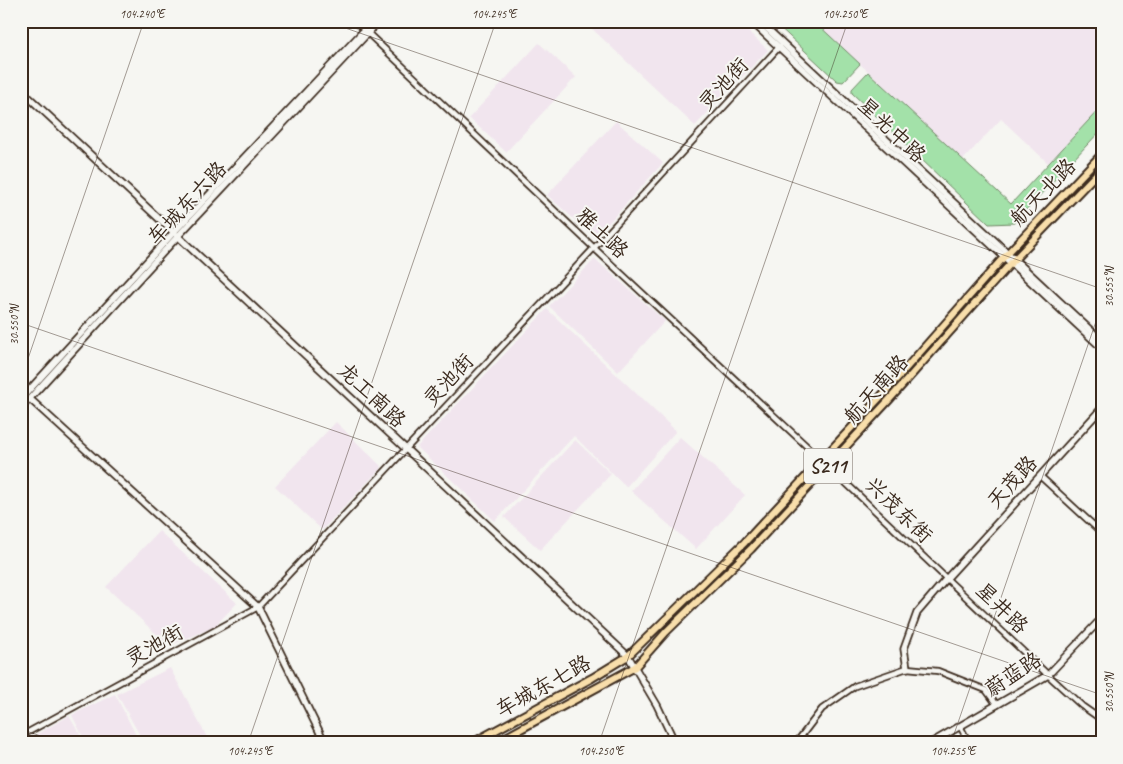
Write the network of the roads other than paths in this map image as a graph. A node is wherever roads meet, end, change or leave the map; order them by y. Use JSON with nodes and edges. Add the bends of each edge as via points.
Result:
{"nodes":[{"id":1,"x":355,"y":21,"type":"edge"},
{"id":2,"x":372,"y":21,"type":"edge"},
{"id":3,"x":379,"y":21,"type":"edge"},
{"id":4,"x":751,"y":21,"type":"edge"},
{"id":5,"x":759,"y":21,"type":"edge"},
{"id":6,"x":366,"y":31,"type":"junction"},
{"id":7,"x":781,"y":46,"type":"junction"},
{"id":8,"x":21,"y":90,"type":"edge"},
{"id":9,"x":1102,"y":154,"type":"edge"},
{"id":10,"x":1102,"y":168,"type":"edge"},
{"id":11,"x":176,"y":234,"type":"junction"},
{"id":12,"x":594,"y":248,"type":"junction"},
{"id":13,"x":1006,"y":255,"type":"junction"},
{"id":14,"x":1012,"y":262,"type":"junction"},
{"id":15,"x":1102,"y":342,"type":"edge"},
{"id":16,"x":1102,"y":348,"type":"edge"},
{"id":17,"x":21,"y":399,"type":"edge"},
{"id":18,"x":30,"y":399,"type":"junction"},
{"id":19,"x":21,"y":408,"type":"edge"},
{"id":20,"x":1102,"y":408,"type":"edge"},
{"id":21,"x":405,"y":449,"type":"junction"},
{"id":22,"x":822,"y":460,"type":"junction"},
{"id":23,"x":828,"y":466,"type":"junction"},
{"id":24,"x":1040,"y":476,"type":"junction"},
{"id":25,"x":1102,"y":533,"type":"edge"},
{"id":26,"x":947,"y":578,"type":"junction"},
{"id":27,"x":258,"y":607,"type":"junction"},
{"id":28,"x":1102,"y":618,"type":"edge"},
{"id":29,"x":628,"y":656,"type":"junction"},
{"id":30,"x":635,"y":667,"type":"junction"},
{"id":31,"x":907,"y":668,"type":"junction"},
{"id":32,"x":1048,"y":675,"type":"junction"},
{"id":33,"x":997,"y":705,"type":"junction"},
{"id":34,"x":1102,"y":720,"type":"edge"},
{"id":35,"x":960,"y":726,"type":"junction"},
{"id":36,"x":21,"y":736,"type":"edge"},
{"id":37,"x":325,"y":743,"type":"edge"},
{"id":38,"x":472,"y":743,"type":"edge"},
{"id":39,"x":495,"y":743,"type":"edge"},
{"id":40,"x":675,"y":743,"type":"edge"},
{"id":41,"x":796,"y":743,"type":"edge"},
{"id":42,"x":931,"y":743,"type":"edge"},
{"id":43,"x":969,"y":743,"type":"edge"}],
"edges":[{"from":1,"to":6,"type":"street","name":"雅土路"},
{"from":2,"to":6,"type":"street","name":"车城东六路"},
{"from":3,"to":6,"type":"street","name":"车城东六路"},
{"from":4,"to":7,"type":"street","name":"星光中路"},
{"from":5,"to":7,"type":"street","name":"星光中路"},
{"from":6,"to":11,"type":"street","name":"车城东六路"},
{"from":6,"to":12,"type":"street","name":"雅土路"},
{"from":7,"to":12,"type":"street","name":"灵池街"},
{"from":7,"to":13,"type":"street","name":"星光中路"},
{"from":8,"to":11,"type":"street","name":"龙工南路"},
{"from":9,"to":13,"type":"main road","name":"航天北路","number":"S211"},
{"from":10,"to":14,"type":"main road","name":"航天北路","number":"S211"},
{"from":11,"to":17,"type":"street","name":"车城东六路"},
{"from":11,"to":18,"type":"street","name":"车城东六路"},
{"from":11,"to":21,"type":"street","name":"龙工南路"},
{"from":12,"to":21,"type":"street","name":"灵池街"},
{"from":12,"to":22,"type":"street","name":"雅土路"},
{"from":13,"to":14,"type":"street","name":"星光中路"},
{"from":13,"to":22,"type":"main road","name":"航天南路","number":"S211"},
{"from":14,"to":15,"type":"street"},
{"from":14,"to":16,"type":"street"},
{"from":14,"to":23,"type":"main road","name":"航天南路","number":"S211"},
{"from":18,"to":19,"type":"street","name":"车城东六路"},
{"from":18,"to":27,"type":"street"},
{"from":20,"to":24,"type":"street","name":"天茂路"},
{"from":21,"to":27,"type":"street","name":"灵池街"},
{"from":21,"to":29,"type":"street","name":"龙工南路"},
{"from":22,"to":23,"type":"street","name":"雅土路"},
{"from":22,"to":29,"type":"main road","name":"航天南路","number":"S211","via":[[745,542]]},
{"from":23,"to":26,"type":"street","name":"兴茂东街"},
{"from":23,"to":30,"type":"main road","name":"航天南路","number":"S211"},
{"from":24,"to":25,"type":"street"},
{"from":24,"to":26,"type":"street","name":"天茂路"},
{"from":26,"to":31,"type":"street","name":"天茂路","via":[[918,613],[904,649]]},
{"from":26,"to":32,"type":"street","name":"星井路"},
{"from":27,"to":36,"type":"street","name":"灵池街"},
{"from":27,"to":37,"type":"street"},
{"from":28,"to":32,"type":"street","name":"蔚蓝路"},
{"from":29,"to":30,"type":"street","name":"龙工南路"},
{"from":29,"to":38,"type":"main road","name":"车城东七路"},
{"from":30,"to":39,"type":"main road","name":"车城东七路"},
{"from":30,"to":40,"type":"street","name":"龙工南路"},
{"from":31,"to":33,"type":"street","via":[[938,671],[986,690]]},
{"from":31,"to":41,"type":"street","via":[[855,686],[822,709]]},
{"from":32,"to":33,"type":"street","name":"蔚蓝路"},
{"from":32,"to":34,"type":"street","name":"星井路"},
{"from":33,"to":35,"type":"street","name":"蔚蓝路"},
{"from":35,"to":42,"type":"street","name":"蔚蓝路"},
{"from":35,"to":43,"type":"street"}]}
